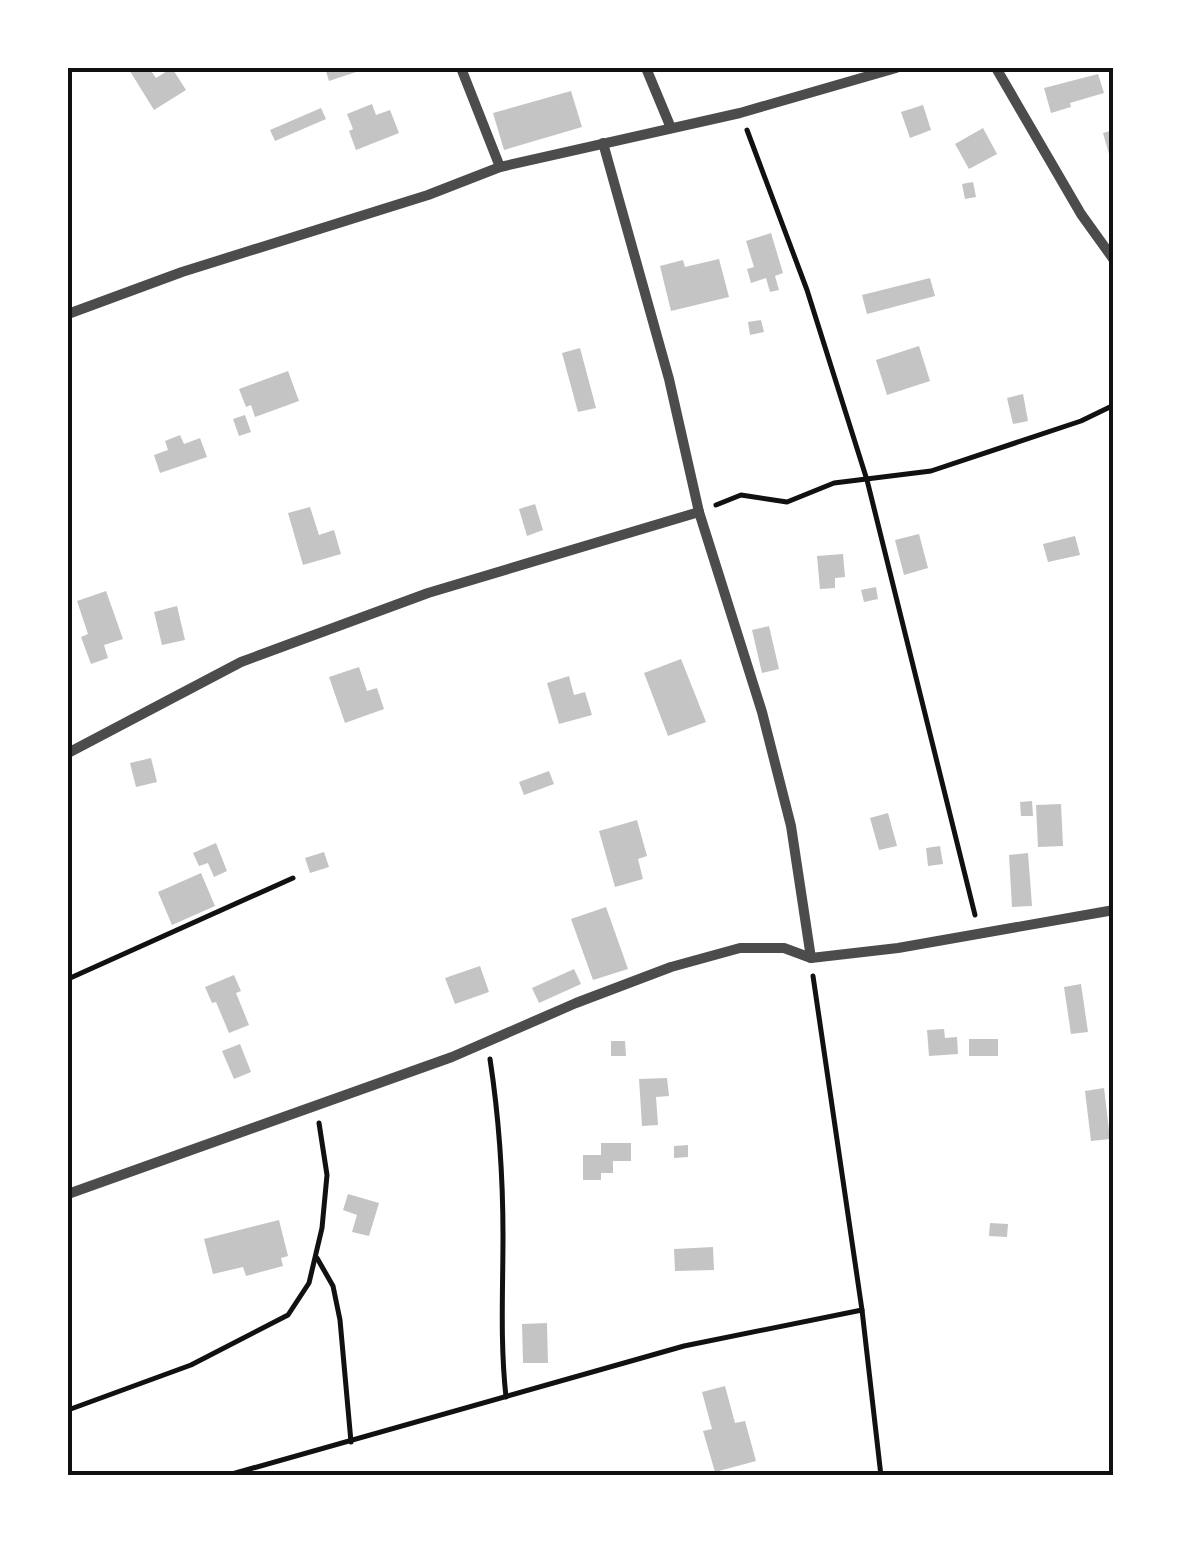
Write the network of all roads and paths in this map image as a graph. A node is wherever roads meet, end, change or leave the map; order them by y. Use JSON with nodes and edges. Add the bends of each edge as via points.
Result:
{"nodes":[{"id":1,"x":461,"y":68,"type":"edge"},
{"id":2,"x":646,"y":68,"type":"edge"},
{"id":3,"x":896,"y":68,"type":"edge"},
{"id":4,"x":996,"y":68,"type":"edge"},
{"id":5,"x":740,"y":113,"type":"junction"},
{"id":6,"x":671,"y":128,"type":"junction"},
{"id":7,"x":602,"y":143,"type":"junction"},
{"id":8,"x":500,"y":167,"type":"junction"},
{"id":9,"x":1114,"y":260,"type":"edge"},
{"id":10,"x":68,"y":314,"type":"edge"},
{"id":11,"x":1114,"y":405,"type":"edge"},
{"id":12,"x":867,"y":480,"type":"junction"},
{"id":13,"x":700,"y":512,"type":"junction"},
{"id":14,"x":68,"y":754,"type":"edge"},
{"id":15,"x":294,"y":878,"type":"dead end"},
{"id":16,"x":1114,"y":910,"type":"edge"},
{"id":17,"x":979,"y":932,"type":"junction"},
{"id":18,"x":811,"y":958,"type":"junction"},
{"id":19,"x":68,"y":980,"type":"edge"},
{"id":20,"x":487,"y":1042,"type":"junction"},
{"id":21,"x":316,"y":1104,"type":"junction"},
{"id":22,"x":68,"y":1194,"type":"edge"},
{"id":23,"x":316,"y":1256,"type":"junction"},
{"id":24,"x":862,"y":1310,"type":"junction"},
{"id":25,"x":506,"y":1397,"type":"junction"},
{"id":26,"x":68,"y":1410,"type":"edge"},
{"id":27,"x":351,"y":1442,"type":"junction"},
{"id":28,"x":225,"y":1476,"type":"edge"},
{"id":29,"x":880,"y":1476,"type":"edge"}],
"edges":[{"from":1,"to":8,"type":"street"},
{"from":2,"to":6,"type":"street"},
{"from":3,"to":5,"type":"street"},
{"from":4,"to":9,"type":"street"},
{"from":5,"to":6,"type":"street"},
{"from":5,"to":12,"type":"path","via":[[807,290]]},
{"from":6,"to":7,"type":"street"},
{"from":7,"to":8,"type":"street"},
{"from":7,"to":13,"type":"street"},
{"from":8,"to":10,"type":"street"},
{"from":11,"to":12,"type":"path","via":[[932,471]]},
{"from":12,"to":13,"type":"path","via":[[834,483],[787,502],[741,494]]},
{"from":12,"to":17,"type":"path"},
{"from":13,"to":14,"type":"street","via":[[428,593],[240,662]]},
{"from":13,"to":18,"type":"street","via":[[791,826]]},
{"from":15,"to":19,"type":"path"},
{"from":16,"to":17,"type":"street"},
{"from":17,"to":18,"type":"street"},
{"from":18,"to":20,"type":"street","via":[[784,948],[740,948],[576,1002]]},
{"from":18,"to":24,"type":"path"},
{"from":20,"to":21,"type":"street"},
{"from":20,"to":25,"type":"path","via":[[500,1122]]},
{"from":21,"to":22,"type":"street"},
{"from":21,"to":23,"type":"path","via":[[326,1175]]},
{"from":23,"to":26,"type":"path","via":[[309,1283],[288,1315],[191,1365]]},
{"from":23,"to":27,"type":"path","via":[[333,1286],[340,1320]]},
{"from":24,"to":25,"type":"path","via":[[684,1346]]},
{"from":24,"to":29,"type":"path"},
{"from":25,"to":27,"type":"path"},
{"from":27,"to":28,"type":"path"}]}
